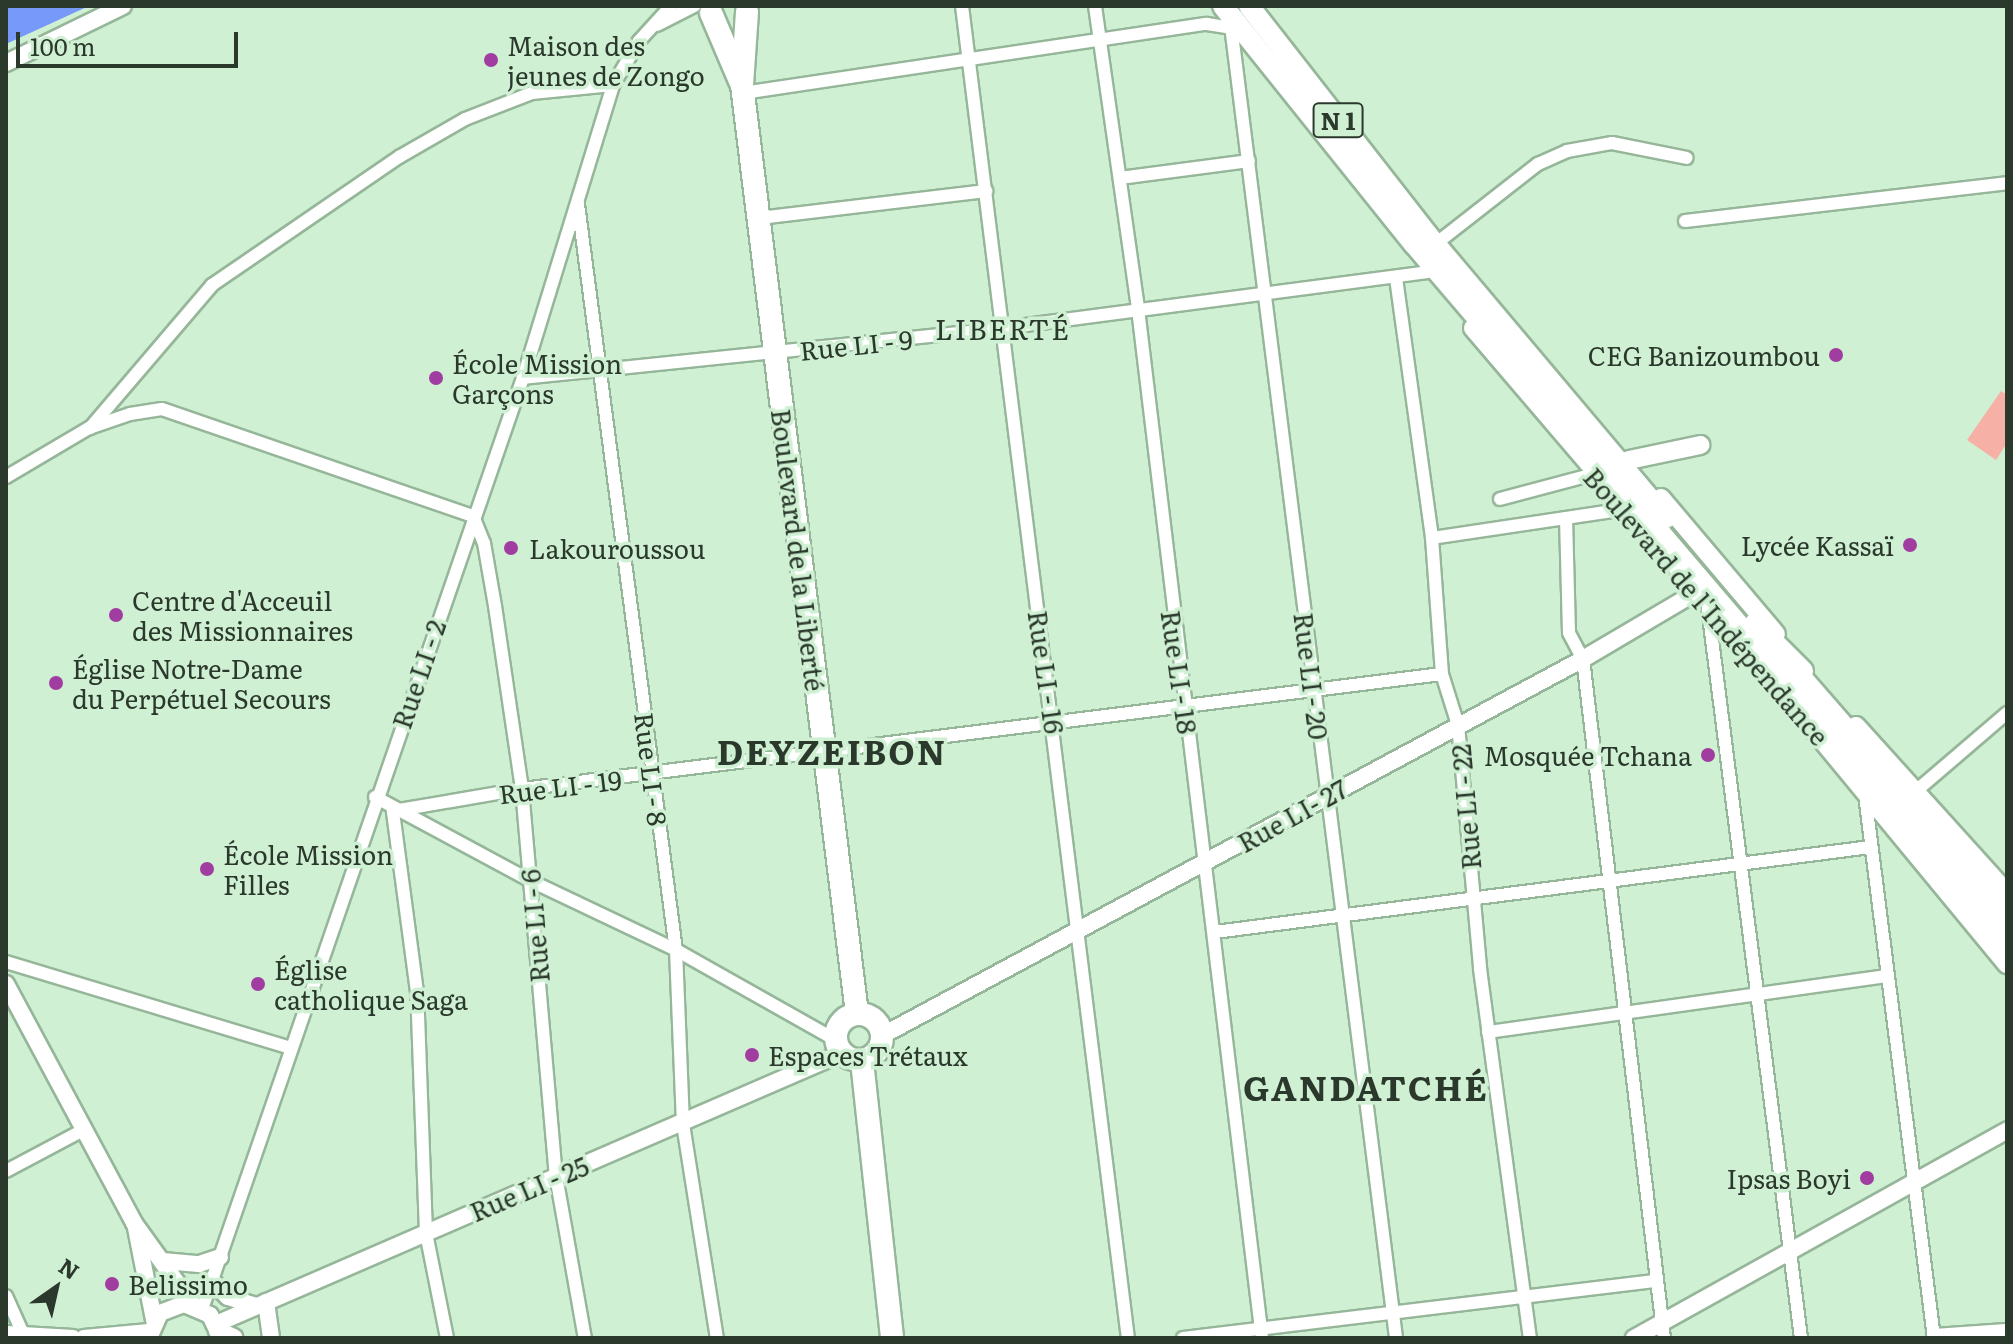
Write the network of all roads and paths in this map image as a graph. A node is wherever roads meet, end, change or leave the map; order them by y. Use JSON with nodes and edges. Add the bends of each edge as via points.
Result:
{"nodes":[{"id":1,"x":123,"y":6,"type":"edge"},
{"id":2,"x":671,"y":6,"type":"edge"},
{"id":3,"x":962,"y":6,"type":"edge"},
{"id":4,"x":1095,"y":6,"type":"edge"},
{"id":5,"x":1223,"y":6,"type":"edge"},
{"id":6,"x":1249,"y":6,"type":"edge"},
{"id":7,"x":702,"y":8,"type":"edge"},
{"id":8,"x":751,"y":9,"type":"edge"},
{"id":9,"x":651,"y":28,"type":"junction"},
{"id":10,"x":1237,"y":28,"type":"junction"},
{"id":11,"x":1100,"y":40,"type":"junction"},
{"id":12,"x":969,"y":56,"type":"junction"},
{"id":13,"x":6,"y":63,"type":"edge"},
{"id":14,"x":613,"y":85,"type":"junction"},
{"id":15,"x":743,"y":89,"type":"junction"},
{"id":16,"x":1687,"y":158,"type":"dead end"},
{"id":17,"x":1249,"y":161,"type":"junction"},
{"id":18,"x":1120,"y":178,"type":"junction"},
{"id":19,"x":2007,"y":183,"type":"edge"},
{"id":20,"x":986,"y":191,"type":"junction"},
{"id":21,"x":578,"y":201,"type":"junction"},
{"id":22,"x":759,"y":218,"type":"junction"},
{"id":23,"x":1685,"y":221,"type":"dead end"},
{"id":24,"x":1426,"y":240,"type":"junction"},
{"id":25,"x":1427,"y":272,"type":"junction"},
{"id":26,"x":1396,"y":278,"type":"junction"},
{"id":27,"x":1266,"y":294,"type":"junction"},
{"id":28,"x":1138,"y":309,"type":"junction"},
{"id":29,"x":1003,"y":328,"type":"junction"},
{"id":30,"x":775,"y":353,"type":"junction"},
{"id":31,"x":604,"y":373,"type":"junction"},
{"id":32,"x":523,"y":378,"type":"junction"},
{"id":33,"x":89,"y":428,"type":"junction"},
{"id":34,"x":1700,"y":445,"type":"dead end"},
{"id":35,"x":1629,"y":460,"type":"junction"},
{"id":36,"x":1594,"y":474,"type":"junction"},
{"id":37,"x":6,"y":477,"type":"edge"},
{"id":38,"x":1500,"y":499,"type":"dead end"},
{"id":39,"x":1625,"y":509,"type":"junction"},
{"id":40,"x":473,"y":516,"type":"junction"},
{"id":41,"x":1566,"y":518,"type":"junction"},
{"id":42,"x":1432,"y":538,"type":"junction"},
{"id":43,"x":1702,"y":595,"type":"junction"},
{"id":44,"x":1750,"y":628,"type":"junction"},
{"id":45,"x":1583,"y":659,"type":"junction"},
{"id":46,"x":1442,"y":674,"type":"junction"},
{"id":47,"x":1316,"y":692,"type":"junction"},
{"id":48,"x":1834,"y":702,"type":"junction"},
{"id":49,"x":1185,"y":707,"type":"junction"},
{"id":50,"x":2007,"y":713,"type":"edge"},
{"id":51,"x":1054,"y":723,"type":"junction"},
{"id":52,"x":1458,"y":725,"type":"junction"},
{"id":53,"x":824,"y":752,"type":"junction"},
{"id":54,"x":1852,"y":758,"type":"junction"},
{"id":55,"x":653,"y":775,"type":"junction"},
{"id":56,"x":522,"y":789,"type":"junction"},
{"id":57,"x":1916,"y":791,"type":"junction"},
{"id":58,"x":1865,"y":792,"type":"junction"},
{"id":59,"x":1327,"y":795,"type":"junction"},
{"id":60,"x":375,"y":797,"type":"junction"},
{"id":61,"x":393,"y":811,"type":"junction"},
{"id":62,"x":1908,"y":844,"type":"junction"},
{"id":63,"x":1870,"y":847,"type":"junction"},
{"id":64,"x":1206,"y":863,"type":"junction"},
{"id":65,"x":1741,"y":867,"type":"junction"},
{"id":66,"x":531,"y":881,"type":"junction"},
{"id":67,"x":1609,"y":881,"type":"junction"},
{"id":68,"x":2007,"y":893,"type":"edge"},
{"id":69,"x":1473,"y":899,"type":"junction"},
{"id":70,"x":2007,"y":914,"type":"edge"},
{"id":71,"x":1345,"y":916,"type":"junction"},
{"id":72,"x":1079,"y":932,"type":"junction"},
{"id":73,"x":1215,"y":932,"type":"junction"},
{"id":74,"x":2007,"y":939,"type":"edge"},
{"id":75,"x":676,"y":950,"type":"junction"},
{"id":76,"x":6,"y":962,"type":"edge"},
{"id":77,"x":2007,"y":964,"type":"edge"},
{"id":78,"x":1886,"y":976,"type":"junction"},
{"id":79,"x":6,"y":984,"type":"edge"},
{"id":80,"x":1761,"y":996,"type":"junction"},
{"id":81,"x":1625,"y":1012,"type":"junction"},
{"id":82,"x":857,"y":1014,"type":"junction"},
{"id":83,"x":1488,"y":1032,"type":"junction"},
{"id":84,"x":883,"y":1035,"type":"junction"},
{"id":85,"x":288,"y":1047,"type":"junction"},
{"id":86,"x":846,"y":1051,"type":"junction"},
{"id":87,"x":683,"y":1124,"type":"junction"},
{"id":88,"x":85,"y":1129,"type":"junction"},
{"id":89,"x":2007,"y":1130,"type":"edge"},
{"id":90,"x":6,"y":1171,"type":"edge"},
{"id":91,"x":556,"y":1176,"type":"junction"},
{"id":92,"x":1911,"y":1183,"type":"junction"},
{"id":93,"x":134,"y":1223,"type":"junction"},
{"id":94,"x":426,"y":1233,"type":"junction"},
{"id":95,"x":1788,"y":1249,"type":"junction"},
{"id":96,"x":220,"y":1257,"type":"junction"},
{"id":97,"x":163,"y":1261,"type":"junction"},
{"id":98,"x":211,"y":1280,"type":"junction"},
{"id":99,"x":1655,"y":1281,"type":"junction"},
{"id":100,"x":6,"y":1296,"type":"edge"},
{"id":101,"x":1525,"y":1296,"type":"junction"},
{"id":102,"x":261,"y":1304,"type":"junction"},
{"id":103,"x":197,"y":1307,"type":"junction"},
{"id":104,"x":1394,"y":1312,"type":"junction"},
{"id":105,"x":151,"y":1330,"type":"edge"},
{"id":106,"x":1663,"y":1330,"type":"edge"},
{"id":107,"x":2007,"y":1330,"type":"edge"},
{"id":108,"x":222,"y":1333,"type":"edge"},
{"id":109,"x":1261,"y":1333,"type":"edge"},
{"id":110,"x":6,"y":1334,"type":"edge"},
{"id":111,"x":24,"y":1336,"type":"junction"},
{"id":112,"x":1934,"y":1337,"type":"edge"},
{"id":113,"x":73,"y":1338,"type":"edge"},
{"id":114,"x":84,"y":1338,"type":"edge"},
{"id":115,"x":271,"y":1338,"type":"edge"},
{"id":116,"x":447,"y":1338,"type":"edge"},
{"id":117,"x":585,"y":1338,"type":"edge"},
{"id":118,"x":717,"y":1338,"type":"edge"},
{"id":119,"x":892,"y":1338,"type":"edge"},
{"id":120,"x":1128,"y":1338,"type":"edge"},
{"id":121,"x":1183,"y":1338,"type":"edge"},
{"id":122,"x":1396,"y":1338,"type":"edge"},
{"id":123,"x":1530,"y":1338,"type":"edge"},
{"id":124,"x":1634,"y":1338,"type":"edge"},
{"id":125,"x":1801,"y":1338,"type":"edge"}],
"edges":[{"from":1,"to":13,"type":"street"},
{"from":2,"to":9,"type":"street"},
{"from":3,"to":12,"type":"street","name":"Rue LI - 16"},
{"from":4,"to":11,"type":"street","name":"Rue LI - 18"},
{"from":5,"to":10,"type":"main road","name":"Boulevard de l'Indépendance"},
{"from":6,"to":24,"type":"main road","name":"Boulevard de l'Indépendance","number":"N 1"},
{"from":7,"to":8,"type":"highway","via":[[723,17]]},
{"from":7,"to":9,"type":"street"},
{"from":7,"to":15,"type":"highway","name":"Boulevard de la Liberté"},
{"from":8,"to":15,"type":"highway","name":"Boulevard de la Liberté"},
{"from":9,"to":14,"type":"street","name":"Rue LI - 2"},
{"from":10,"to":11,"type":"street"},
{"from":10,"to":17,"type":"street","name":"Rue LI - 20"},
{"from":10,"to":24,"type":"main road","name":"Boulevard de l'Indépendance"},
{"from":11,"to":12,"type":"street"},
{"from":11,"to":18,"type":"street","name":"Rue LI - 18"},
{"from":12,"to":15,"type":"street"},
{"from":12,"to":20,"type":"street","name":"Rue LI - 16"},
{"from":14,"to":21,"type":"street","name":"Rue LI - 2"},
{"from":14,"to":33,"type":"street","via":[[532,93],[465,119],[399,157],[212,285]]},
{"from":15,"to":22,"type":"highway","name":"Boulevard de la Liberté"},
{"from":16,"to":24,"type":"street","via":[[1612,143],[1557,154]]},
{"from":17,"to":18,"type":"street"},
{"from":17,"to":27,"type":"street","name":"Rue LI - 20"},
{"from":18,"to":28,"type":"street","name":"Rue LI - 18"},
{"from":19,"to":23,"type":"street"},
{"from":20,"to":22,"type":"street"},
{"from":20,"to":29,"type":"street","name":"Rue LI - 16"},
{"from":21,"to":31,"type":"street","name":"Rue LI - 8"},
{"from":21,"to":32,"type":"street","name":"Rue LI - 2"},
{"from":22,"to":30,"type":"highway","name":"Boulevard de la Liberté"},
{"from":24,"to":25,"type":"main road","name":"Boulevard de l'Indépendance"},
{"from":24,"to":35,"type":"main road","name":"Boulevard de l'Indépendance","number":"N 1"},
{"from":24,"to":44,"type":"main road","name":"Boulevard de l'Indépendance","via":[[1460,287]]},
{"from":25,"to":26,"type":"street","name":"Rue LI - 9"},
{"from":25,"to":36,"type":"main road","name":"Boulevard de l'Indépendance"},
{"from":26,"to":27,"type":"street","name":"Rue LI - 9"},
{"from":26,"to":42,"type":"street","name":"Rue LI - 22"},
{"from":27,"to":28,"type":"street","name":"Rue LI - 9"},
{"from":27,"to":47,"type":"street","name":"Rue LI - 20"},
{"from":28,"to":29,"type":"street","name":"Rue LI - 9"},
{"from":28,"to":49,"type":"street","name":"Rue LI - 18"},
{"from":29,"to":30,"type":"street","name":"Rue LI - 9"},
{"from":29,"to":51,"type":"street","name":"Rue LI - 16"},
{"from":30,"to":31,"type":"street","name":"Rue LI - 9"},
{"from":30,"to":53,"type":"highway","name":"Boulevard de la Liberté"},
{"from":31,"to":32,"type":"street","name":"Rue LI - 9"},
{"from":31,"to":55,"type":"street","name":"Rue LI - 8"},
{"from":32,"to":40,"type":"street","name":"Rue LI - 2"},
{"from":33,"to":37,"type":"street"},
{"from":33,"to":40,"type":"street","via":[[162,409]]},
{"from":34,"to":35,"type":"main road"},
{"from":35,"to":48,"type":"main road","name":"Boulevard de l'Indépendance","number":"N 1"},
{"from":36,"to":38,"type":"street"},
{"from":36,"to":39,"type":"main road","name":"Boulevard de l'Indépendance"},
{"from":39,"to":41,"type":"street"},
{"from":39,"to":43,"type":"main road","name":"Boulevard de l'Indépendance"},
{"from":40,"to":56,"type":"street","name":"Rue LI - 6","via":[[491,581]]},
{"from":40,"to":60,"type":"street","name":"Rue LI - 2"},
{"from":41,"to":42,"type":"street"},
{"from":41,"to":45,"type":"street","via":[[1568,624]]},
{"from":42,"to":46,"type":"street","name":"Rue LI - 22"},
{"from":43,"to":45,"type":"street","name":"Rue LI- 27"},
{"from":43,"to":58,"type":"main road","name":"Boulevard de l'Indépendance"},
{"from":43,"to":65,"type":"street"},
{"from":44,"to":48,"type":"main road"},
{"from":44,"to":54,"type":"main road"},
{"from":44,"to":70,"type":"main road"},
{"from":45,"to":52,"type":"street","name":"Rue LI- 27"},
{"from":45,"to":67,"type":"street"},
{"from":46,"to":47,"type":"street","name":"Rue LI - 19"},
{"from":46,"to":52,"type":"street","name":"Rue LI - 22"},
{"from":47,"to":49,"type":"street","name":"Rue LI - 19"},
{"from":47,"to":59,"type":"street","name":"Rue LI - 20"},
{"from":48,"to":57,"type":"main road","name":"Boulevard de l'Indépendance","number":"N 1"},
{"from":49,"to":51,"type":"street","name":"Rue LI - 19"},
{"from":49,"to":64,"type":"street","name":"Rue LI - 18"},
{"from":50,"to":57,"type":"street"},
{"from":51,"to":53,"type":"street","name":"Rue LI - 19"},
{"from":51,"to":72,"type":"street","name":"Rue LI - 16"},
{"from":52,"to":59,"type":"street","name":"Rue LI- 27"},
{"from":52,"to":69,"type":"street","name":"Rue LI - 22"},
{"from":53,"to":55,"type":"street","name":"Rue LI - 19"},
{"from":53,"to":82,"type":"highway","name":"Boulevard de la Liberté"},
{"from":54,"to":62,"type":"main road"},
{"from":54,"to":74,"type":"main road"},
{"from":55,"to":56,"type":"street","name":"Rue LI - 19"},
{"from":55,"to":75,"type":"street","name":"Rue LI - 8"},
{"from":56,"to":61,"type":"street","name":"Rue LI - 19"},
{"from":56,"to":66,"type":"street","name":"Rue LI - 6"},
{"from":57,"to":68,"type":"main road","name":"Boulevard de l'Indépendance","number":"N 1"},
{"from":58,"to":62,"type":"main road","name":"Boulevard de l'Indépendance"},
{"from":58,"to":63,"type":"street"},
{"from":59,"to":64,"type":"street","name":"Rue LI- 27"},
{"from":59,"to":71,"type":"street","name":"Rue LI - 20"},
{"from":60,"to":61,"type":"street"},
{"from":60,"to":85,"type":"street","name":"Rue LI - 2"},
{"from":61,"to":66,"type":"street"},
{"from":61,"to":94,"type":"street","via":[[417,992]]},
{"from":62,"to":77,"type":"main road","name":"Boulevard de l'Indépendance"},
{"from":63,"to":65,"type":"street"},
{"from":63,"to":78,"type":"street"},
{"from":64,"to":72,"type":"street","name":"Rue LI- 27"},
{"from":64,"to":73,"type":"street","name":"Rue LI - 18"},
{"from":65,"to":67,"type":"street"},
{"from":65,"to":80,"type":"street"},
{"from":66,"to":75,"type":"street"},
{"from":66,"to":91,"type":"street","name":"Rue LI - 6"},
{"from":67,"to":69,"type":"street"},
{"from":67,"to":81,"type":"street"},
{"from":69,"to":71,"type":"street"},
{"from":69,"to":83,"type":"street","name":"Rue LI - 22"},
{"from":71,"to":73,"type":"street"},
{"from":71,"to":104,"type":"street","name":"Rue LI - 20"},
{"from":72,"to":84,"type":"street","name":"Rue LI- 27"},
{"from":72,"to":120,"type":"street","name":"Rue LI - 16"},
{"from":73,"to":109,"type":"street","name":"Rue LI - 18"},
{"from":75,"to":86,"type":"street"},
{"from":75,"to":87,"type":"street","name":"Rue LI - 8"},
{"from":76,"to":85,"type":"street"},
{"from":78,"to":80,"type":"street"},
{"from":78,"to":92,"type":"street"},
{"from":79,"to":88,"type":"street"},
{"from":80,"to":81,"type":"street"},
{"from":80,"to":95,"type":"street"},
{"from":81,"to":83,"type":"street"},
{"from":81,"to":99,"type":"street"},
{"from":82,"to":84,"type":"highway","via":[[871,1017]]},
{"from":82,"to":86,"type":"highway","via":[[839,1026]]},
{"from":83,"to":101,"type":"street","name":"Rue LI - 22"},
{"from":84,"to":86,"type":"highway","via":[[875,1055]]},
{"from":85,"to":96,"type":"street","name":"Rue LI - 2"},
{"from":86,"to":87,"type":"street","name":"Rue LI - 25"},
{"from":86,"to":119,"type":"highway"},
{"from":87,"to":91,"type":"street","name":"Rue LI - 25"},
{"from":87,"to":118,"type":"street","name":"Rue LI - 8"},
{"from":88,"to":90,"type":"street"},
{"from":88,"to":93,"type":"street"},
{"from":89,"to":92,"type":"street"},
{"from":91,"to":94,"type":"street","name":"Rue LI - 25"},
{"from":91,"to":117,"type":"street","name":"Rue LI - 6"},
{"from":92,"to":95,"type":"street"},
{"from":92,"to":112,"type":"street"},
{"from":93,"to":97,"type":"street"},
{"from":93,"to":105,"type":"street"},
{"from":94,"to":102,"type":"street","name":"Rue LI - 25"},
{"from":94,"to":116,"type":"street"},
{"from":95,"to":106,"type":"street"},
{"from":95,"to":125,"type":"street"},
{"from":96,"to":97,"type":"street","via":[[199,1264]]},
{"from":96,"to":98,"type":"street","name":"Rue LI - 2"},
{"from":97,"to":103,"type":"street"},
{"from":98,"to":102,"type":"street","via":[[228,1297]]},
{"from":98,"to":103,"type":"street","name":"Rue LI - 2"},
{"from":99,"to":101,"type":"street"},
{"from":99,"to":106,"type":"street"},
{"from":100,"to":111,"type":"street"},
{"from":101,"to":104,"type":"street"},
{"from":101,"to":123,"type":"street","name":"Rue LI - 22"},
{"from":102,"to":108,"type":"street","name":"Rue LI - 25"},
{"from":102,"to":115,"type":"street"},
{"from":103,"to":105,"type":"street","via":[[175,1305]]},
{"from":103,"to":108,"type":"street"},
{"from":104,"to":109,"type":"street"},
{"from":104,"to":122,"type":"street","name":"Rue LI - 20"},
{"from":105,"to":114,"type":"street"},
{"from":106,"to":124,"type":"street"},
{"from":107,"to":112,"type":"street"},
{"from":109,"to":121,"type":"street"},
{"from":110,"to":111,"type":"street"},
{"from":111,"to":113,"type":"street"}]}
